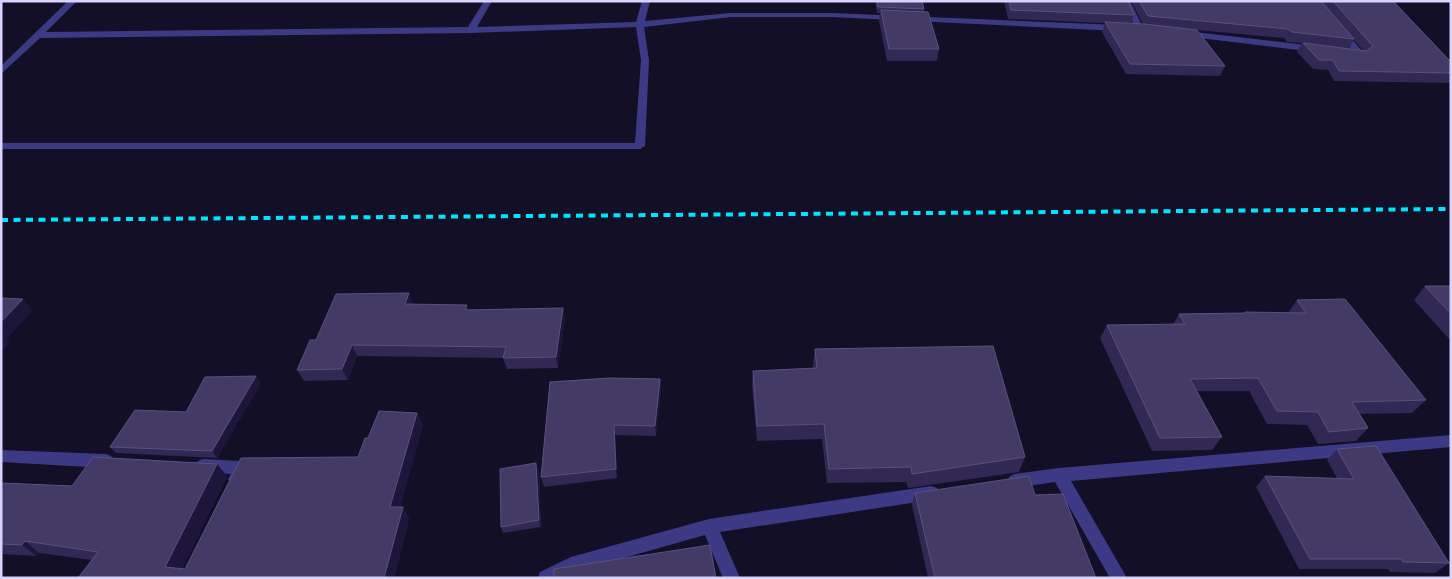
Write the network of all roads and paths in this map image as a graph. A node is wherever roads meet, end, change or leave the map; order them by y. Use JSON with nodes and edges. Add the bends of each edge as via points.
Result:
{"nodes":[{"id":1,"x":73,"y":1,"type":"edge"},
{"id":2,"x":488,"y":1,"type":"edge"},
{"id":3,"x":646,"y":1,"type":"edge"},
{"id":4,"x":1126,"y":1,"type":"edge"},
{"id":5,"x":831,"y":4,"type":"dead end"},
{"id":6,"x":831,"y":15,"type":"junction"},
{"id":7,"x":1331,"y":21,"type":"edge"},
{"id":8,"x":640,"y":25,"type":"junction"},
{"id":9,"x":1140,"y":29,"type":"junction"},
{"id":10,"x":471,"y":30,"type":"junction"},
{"id":11,"x":1149,"y":30,"type":"edge"},
{"id":12,"x":1178,"y":34,"type":"edge"},
{"id":13,"x":38,"y":35,"type":"junction"},
{"id":14,"x":1322,"y":50,"type":"edge"},
{"id":15,"x":1342,"y":53,"type":"edge"},
{"id":16,"x":1,"y":70,"type":"edge"},
{"id":17,"x":1,"y":146,"type":"edge"},
{"id":18,"x":1451,"y":441,"type":"edge"},
{"id":19,"x":1,"y":456,"type":"edge"},
{"id":20,"x":116,"y":462,"type":"edge"},
{"id":21,"x":184,"y":465,"type":"edge"},
{"id":22,"x":1059,"y":475,"type":"junction"},
{"id":23,"x":1000,"y":483,"type":"edge"},
{"id":24,"x":942,"y":492,"type":"edge"},
{"id":25,"x":229,"y":493,"type":"edge"},
{"id":26,"x":709,"y":526,"type":"junction"},
{"id":27,"x":546,"y":578,"type":"edge"},
{"id":28,"x":732,"y":578,"type":"edge"},
{"id":29,"x":1119,"y":578,"type":"edge"}],
"edges":[{"from":1,"to":13,"type":"street"},
{"from":2,"to":10,"type":"street"},
{"from":3,"to":8,"type":"street"},
{"from":4,"to":9,"type":"street"},
{"from":5,"to":6,"type":"street"},
{"from":6,"to":8,"type":"street","via":[[731,15]]},
{"from":6,"to":9,"type":"street"},
{"from":7,"to":15,"type":"street","via":[[1361,55]]},
{"from":8,"to":10,"type":"street"},
{"from":8,"to":17,"type":"street","via":[[645,60],[640,146]]},
{"from":9,"to":11,"type":"street"},
{"from":10,"to":13,"type":"street"},
{"from":12,"to":14,"type":"street"},
{"from":13,"to":16,"type":"street"},
{"from":18,"to":22,"type":"street"},
{"from":19,"to":20,"type":"street"},
{"from":21,"to":25,"type":"street","via":[[241,468]]},
{"from":22,"to":23,"type":"street"},
{"from":22,"to":29,"type":"street"},
{"from":24,"to":26,"type":"street"},
{"from":26,"to":27,"type":"street","via":[[571,565]]},
{"from":26,"to":28,"type":"street"}]}
